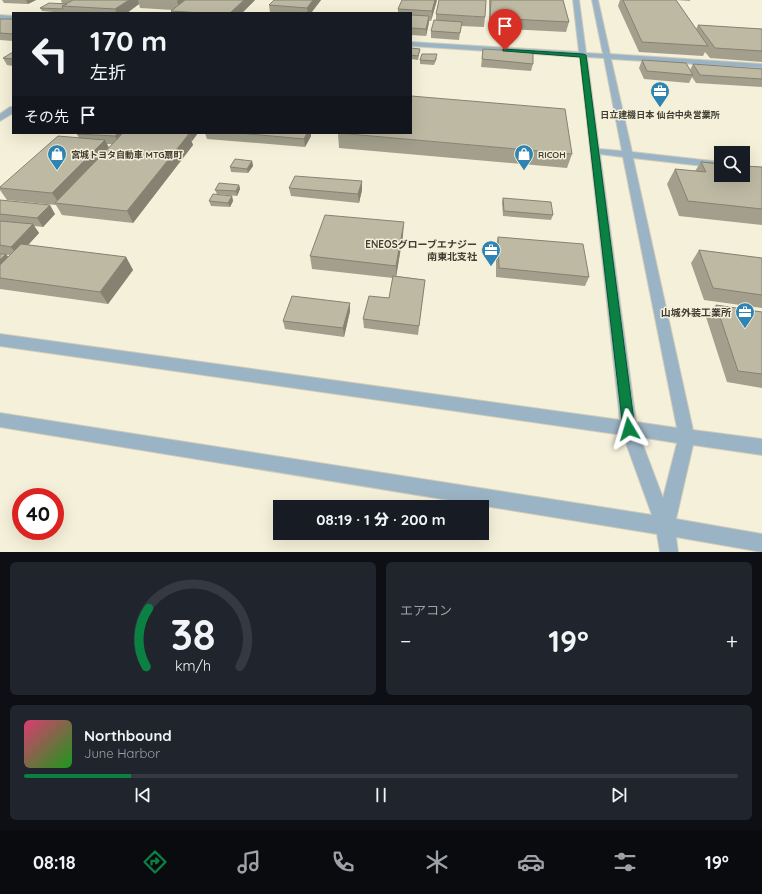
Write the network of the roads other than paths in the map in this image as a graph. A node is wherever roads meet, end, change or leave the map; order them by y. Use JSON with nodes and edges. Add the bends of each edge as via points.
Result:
{"nodes":[{"id":1,"x":576,"y":0,"type":"edge"},
{"id":2,"x":595,"y":0,"type":"edge"},
{"id":3,"x":0,"y":17,"type":"edge"},
{"id":4,"x":12,"y":18,"type":"edge"},
{"id":5,"x":412,"y":44,"type":"edge"},
{"id":6,"x":583,"y":55,"type":"junction"},
{"id":7,"x":606,"y":57,"type":"junction"},
{"id":8,"x":762,"y":66,"type":"edge"},
{"id":9,"x":12,"y":110,"type":"edge"},
{"id":10,"x":0,"y":118,"type":"edge"},
{"id":11,"x":595,"y":151,"type":"junction"},
{"id":12,"x":627,"y":155,"type":"junction"},
{"id":13,"x":714,"y":164,"type":"edge"},
{"id":14,"x":0,"y":340,"type":"edge"},
{"id":15,"x":0,"y":420,"type":"edge"},
{"id":16,"x":629,"y":429,"type":"junction"},
{"id":17,"x":687,"y":436,"type":"junction"},
{"id":18,"x":762,"y":448,"type":"edge"},
{"id":19,"x":665,"y":526,"type":"junction"},
{"id":20,"x":762,"y":543,"type":"edge"},
{"id":21,"x":670,"y":552,"type":"edge"}],
"edges":[{"from":1,"to":6,"type":"street"},
{"from":2,"to":7,"type":"street"},
{"from":3,"to":4,"type":"street"},
{"from":5,"to":6,"type":"street"},
{"from":6,"to":7,"type":"street"},
{"from":6,"to":11,"type":"street"},
{"from":7,"to":8,"type":"street"},
{"from":7,"to":12,"type":"street"},
{"from":9,"to":10,"type":"street"},
{"from":11,"to":12,"type":"street"},
{"from":11,"to":16,"type":"street"},
{"from":12,"to":13,"type":"street"},
{"from":12,"to":17,"type":"street"},
{"from":14,"to":16,"type":"street"},
{"from":15,"to":19,"type":"street"},
{"from":16,"to":17,"type":"street"},
{"from":16,"to":19,"type":"street"},
{"from":17,"to":18,"type":"street"},
{"from":17,"to":19,"type":"street"},
{"from":19,"to":20,"type":"street"},
{"from":19,"to":21,"type":"street"}]}
